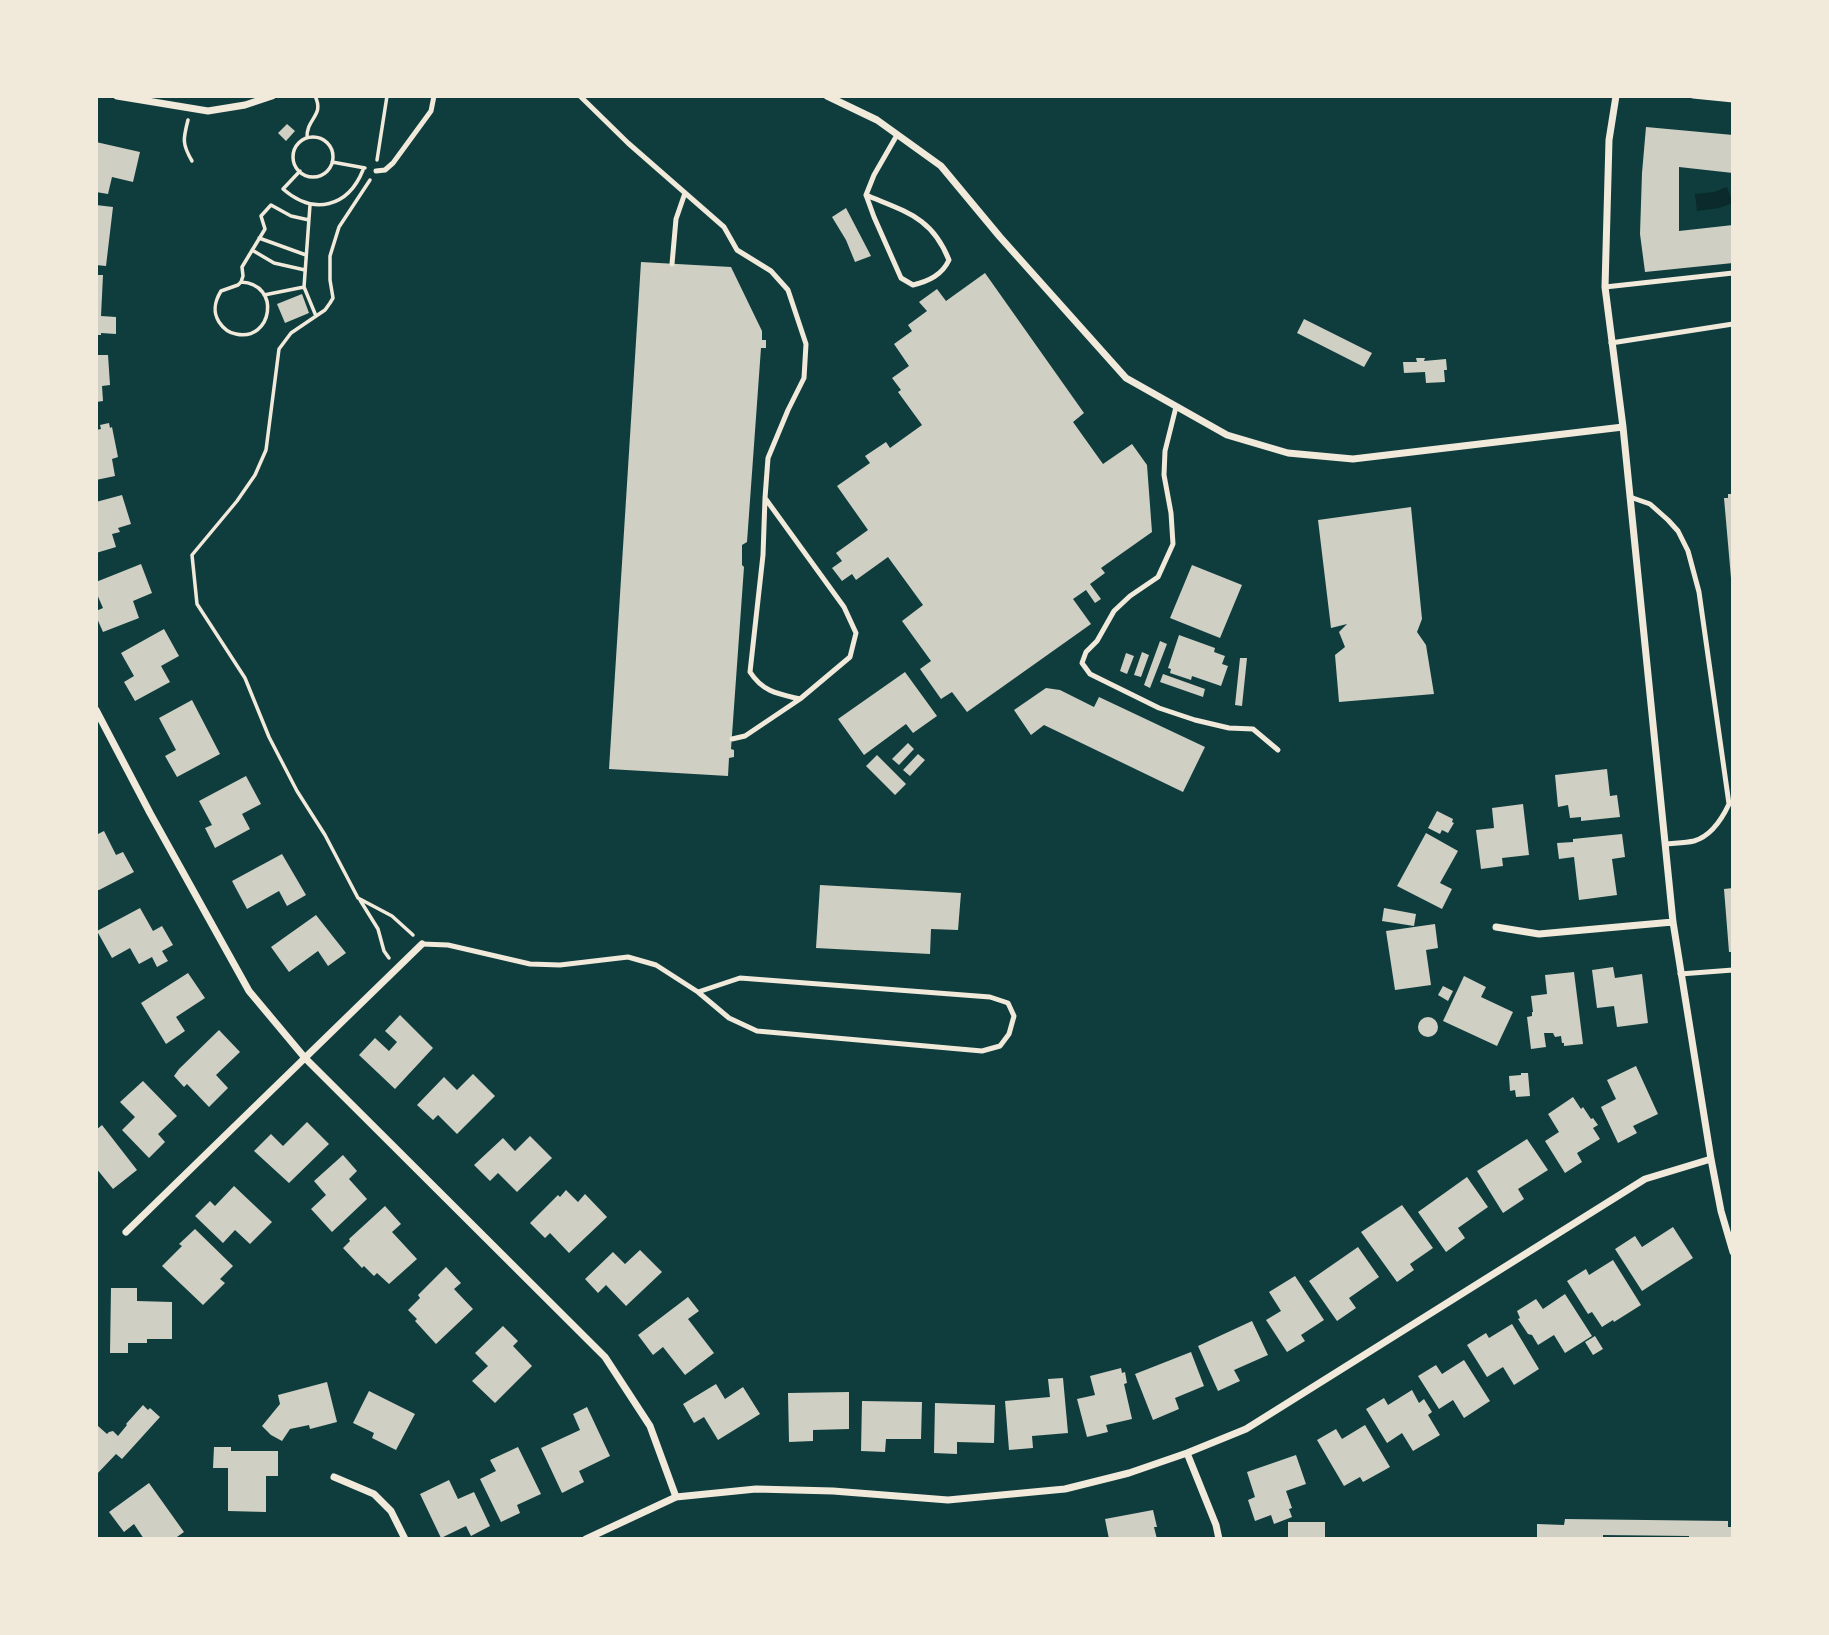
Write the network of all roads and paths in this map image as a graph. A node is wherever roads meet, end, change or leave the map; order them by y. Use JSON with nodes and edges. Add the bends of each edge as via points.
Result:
{"nodes":[{"id":1,"x":117,"y":96,"type":"edge"},
{"id":2,"x":272,"y":96,"type":"edge"},
{"id":3,"x":315,"y":96,"type":"edge"},
{"id":4,"x":387,"y":96,"type":"edge"},
{"id":5,"x":434,"y":96,"type":"edge"},
{"id":6,"x":580,"y":96,"type":"edge"},
{"id":7,"x":827,"y":96,"type":"edge"},
{"id":8,"x":1616,"y":96,"type":"edge"},
{"id":9,"x":1693,"y":96,"type":"edge"},
{"id":10,"x":1733,"y":100,"type":"edge"},
{"id":11,"x":192,"y":108,"type":"junction"},
{"id":12,"x":897,"y":135,"type":"junction"},
{"id":13,"x":307,"y":138,"type":"junction"},
{"id":14,"x":192,"y":161,"type":"dead end"},
{"id":15,"x":332,"y":162,"type":"junction"},
{"id":16,"x":364,"y":168,"type":"junction"},
{"id":17,"x":376,"y":170,"type":"junction"},
{"id":18,"x":300,"y":172,"type":"junction"},
{"id":19,"x":685,"y":193,"type":"junction"},
{"id":20,"x":866,"y":195,"type":"junction"},
{"id":21,"x":310,"y":204,"type":"junction"},
{"id":22,"x":309,"y":220,"type":"junction"},
{"id":23,"x":259,"y":238,"type":"junction"},
{"id":24,"x":252,"y":250,"type":"junction"},
{"id":25,"x":306,"y":255,"type":"junction"},
{"id":26,"x":672,"y":264,"type":"dead end"},
{"id":27,"x":305,"y":270,"type":"junction"},
{"id":28,"x":1733,"y":273,"type":"edge"},
{"id":29,"x":241,"y":282,"type":"junction"},
{"id":30,"x":304,"y":287,"type":"junction"},
{"id":31,"x":1605,"y":287,"type":"junction"},
{"id":32,"x":264,"y":295,"type":"junction"},
{"id":33,"x":316,"y":316,"type":"junction"},
{"id":34,"x":1733,"y":324,"type":"edge"},
{"id":35,"x":1611,"y":343,"type":"junction"},
{"id":36,"x":1176,"y":407,"type":"junction"},
{"id":37,"x":1623,"y":427,"type":"junction"},
{"id":38,"x":1630,"y":497,"type":"junction"},
{"id":39,"x":765,"y":498,"type":"junction"},
{"id":40,"x":800,"y":699,"type":"junction"},
{"id":41,"x":96,"y":710,"type":"edge"},
{"id":42,"x":732,"y":739,"type":"dead end"},
{"id":43,"x":1278,"y":750,"type":"dead end"},
{"id":44,"x":1665,"y":844,"type":"junction"},
{"id":45,"x":358,"y":898,"type":"junction"},
{"id":46,"x":1673,"y":922,"type":"junction"},
{"id":47,"x":1496,"y":927,"type":"dead end"},
{"id":48,"x":422,"y":944,"type":"junction"},
{"id":49,"x":397,"y":968,"type":"junction"},
{"id":50,"x":1733,"y":970,"type":"edge"},
{"id":51,"x":1680,"y":974,"type":"junction"},
{"id":52,"x":698,"y":992,"type":"junction"},
{"id":53,"x":305,"y":1059,"type":"junction"},
{"id":54,"x":1711,"y":1159,"type":"junction"},
{"id":55,"x":126,"y":1232,"type":"dead end"},
{"id":56,"x":1733,"y":1252,"type":"edge"},
{"id":57,"x":1187,"y":1453,"type":"junction"},
{"id":58,"x":334,"y":1478,"type":"dead end"},
{"id":59,"x":676,"y":1497,"type":"junction"},
{"id":60,"x":405,"y":1539,"type":"edge"},
{"id":61,"x":586,"y":1539,"type":"edge"},
{"id":62,"x":1219,"y":1539,"type":"edge"}],
"edges":[{"from":1,"to":11,"type":"street"},
{"from":2,"to":11,"type":"street","via":[[245,106],[208,111]]},
{"from":3,"to":13,"type":"path","via":[[318,112],[309,122]]},
{"from":4,"to":17,"type":"path"},
{"from":5,"to":17,"type":"lane","via":[[430,111],[393,163]]},
{"from":6,"to":19,"type":"lane"},
{"from":7,"to":12,"type":"street"},
{"from":8,"to":31,"type":"street","via":[[1609,140]]},
{"from":9,"to":10,"type":"lane"},
{"from":11,"to":14,"type":"path","via":[[184,135],[184,148]]},
{"from":12,"to":20,"type":"lane"},
{"from":12,"to":36,"type":"street","via":[[941,166],[1126,378]]},
{"from":13,"to":15,"type":"path","via":[[328,143]]},
{"from":13,"to":18,"type":"path","via":[[293,156]]},
{"from":15,"to":16,"type":"path"},
{"from":15,"to":18,"type":"path","via":[[319,176]]},
{"from":16,"to":17,"type":"path"},
{"from":16,"to":21,"type":"path","via":[[358,183],[342,198]]},
{"from":17,"to":33,"type":"path","via":[[339,227],[330,256],[333,298]]},
{"from":18,"to":21,"type":"path","via":[[283,189]]},
{"from":19,"to":26,"type":"lane","via":[[676,219]]},
{"from":19,"to":39,"type":"lane","via":[[724,227],[737,250],[771,271],[788,290],[806,344],[804,378],[768,458]]},
{"from":20,"to":20,"type":"lane","via":[[901,278],[913,285],[944,270],[949,260],[931,228]]},
{"from":21,"to":22,"type":"path"},
{"from":22,"to":23,"type":"path","via":[[271,205],[261,216],[265,229]]},
{"from":22,"to":25,"type":"path"},
{"from":23,"to":24,"type":"path"},
{"from":23,"to":25,"type":"path"},
{"from":24,"to":27,"type":"path","via":[[274,263]]},
{"from":24,"to":29,"type":"path","via":[[242,267]]},
{"from":25,"to":27,"type":"path"},
{"from":27,"to":30,"type":"path"},
{"from":28,"to":31,"type":"lane"},
{"from":29,"to":32,"type":"path","via":[[254,285]]},
{"from":29,"to":32,"type":"path","via":[[223,289],[215,307],[219,323],[233,334],[250,334],[264,323],[268,306]]},
{"from":30,"to":32,"type":"path"},
{"from":30,"to":33,"type":"path"},
{"from":31,"to":35,"type":"street"},
{"from":33,"to":45,"type":"path","via":[[279,348],[266,450],[255,475],[192,555],[197,604],[245,678],[297,791]]},
{"from":34,"to":35,"type":"lane"},
{"from":35,"to":37,"type":"street"},
{"from":36,"to":37,"type":"street","via":[[1227,435],[1288,453],[1353,458]]},
{"from":36,"to":43,"type":"lane","via":[[1164,475],[1172,544],[1158,577],[1114,611],[1082,663],[1090,674],[1159,708],[1206,723],[1253,729]]},
{"from":37,"to":38,"type":"street"},
{"from":38,"to":44,"type":"street"},
{"from":38,"to":44,"type":"lane","via":[[1650,504],[1668,520],[1688,551],[1699,592],[1729,804],[1723,819],[1696,841]]},
{"from":39,"to":40,"type":"lane","via":[[750,671],[758,684]]},
{"from":39,"to":40,"type":"lane","via":[[844,607],[856,633],[850,657]]},
{"from":40,"to":42,"type":"lane","via":[[745,736]]},
{"from":41,"to":53,"type":"street","via":[[249,991]]},
{"from":44,"to":46,"type":"street"},
{"from":45,"to":48,"type":"path","via":[[393,916]]},
{"from":45,"to":49,"type":"path"},
{"from":46,"to":47,"type":"street","via":[[1539,934]]},
{"from":46,"to":51,"type":"street"},
{"from":48,"to":49,"type":"street"},
{"from":48,"to":52,"type":"lane","via":[[448,945],[530,964],[628,957],[656,965]]},
{"from":49,"to":53,"type":"street"},
{"from":50,"to":51,"type":"lane"},
{"from":51,"to":54,"type":"street"},
{"from":52,"to":52,"type":"lane","via":[[729,1018],[757,1031],[982,1051],[1000,1046],[1014,1016],[1008,1003],[990,997],[740,978]]},
{"from":53,"to":55,"type":"street"},
{"from":53,"to":59,"type":"street","via":[[605,1357],[650,1426]]},
{"from":54,"to":56,"type":"street"},
{"from":54,"to":57,"type":"street","via":[[1645,1179],[1246,1429]]},
{"from":57,"to":59,"type":"street","via":[[1065,1489],[948,1500],[756,1489]]},
{"from":57,"to":62,"type":"street"},
{"from":58,"to":60,"type":"street","via":[[374,1494],[391,1511]]},
{"from":59,"to":61,"type":"street"}]}
